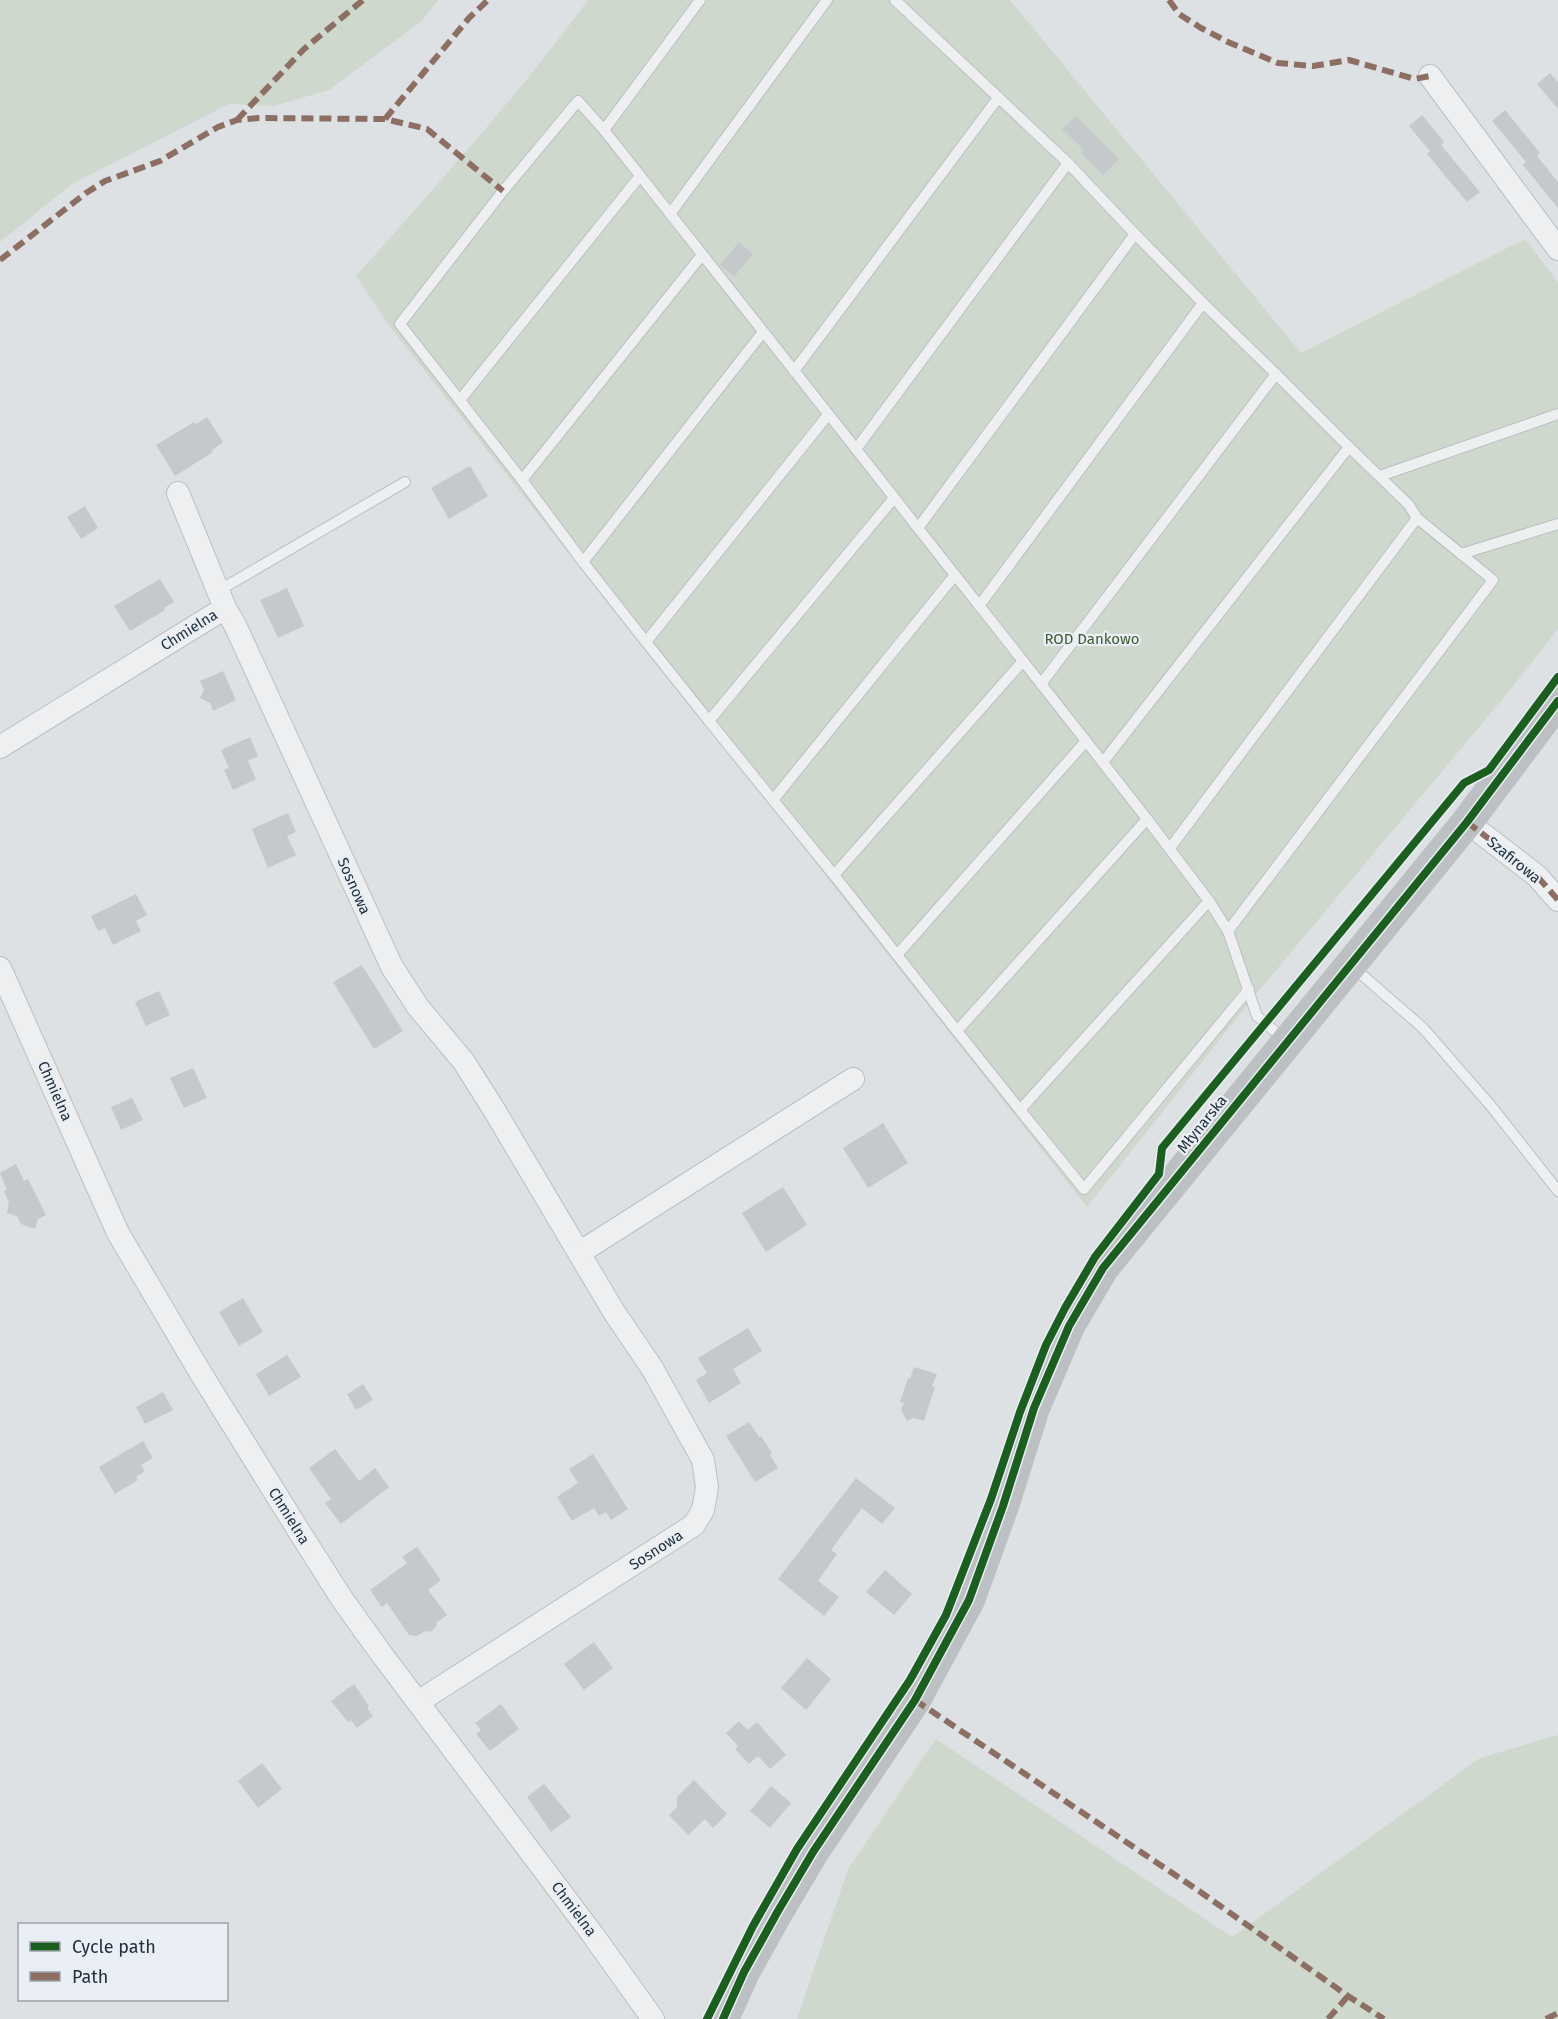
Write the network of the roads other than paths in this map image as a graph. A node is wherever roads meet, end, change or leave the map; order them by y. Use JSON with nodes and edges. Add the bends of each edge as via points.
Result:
{"nodes":[{"id":1,"x":700,"y":0,"type":"edge"},
{"id":2,"x":827,"y":0,"type":"edge"},
{"id":3,"x":895,"y":0,"type":"edge"},
{"id":4,"x":1430,"y":76,"type":"dead end"},
{"id":5,"x":998,"y":98,"type":"junction"},
{"id":6,"x":604,"y":130,"type":"junction"},
{"id":7,"x":1068,"y":163,"type":"junction"},
{"id":8,"x":640,"y":176,"type":"junction"},
{"id":9,"x":670,"y":214,"type":"junction"},
{"id":10,"x":1135,"y":234,"type":"junction"},
{"id":11,"x":1558,"y":249,"type":"edge"},
{"id":12,"x":702,"y":255,"type":"junction"},
{"id":13,"x":1203,"y":303,"type":"junction"},
{"id":14,"x":763,"y":332,"type":"junction"},
{"id":15,"x":794,"y":371,"type":"junction"},
{"id":16,"x":1276,"y":374,"type":"junction"},
{"id":17,"x":460,"y":400,"type":"junction"},
{"id":18,"x":1558,"y":414,"type":"edge"},
{"id":19,"x":828,"y":415,"type":"junction"},
{"id":20,"x":1349,"y":447,"type":"junction"},
{"id":21,"x":856,"y":449,"type":"junction"},
{"id":22,"x":1380,"y":476,"type":"junction"},
{"id":23,"x":522,"y":480,"type":"junction"},
{"id":24,"x":405,"y":482,"type":"dead end"},
{"id":25,"x":178,"y":493,"type":"dead end"},
{"id":26,"x":894,"y":498,"type":"junction"},
{"id":27,"x":1417,"y":518,"type":"junction"},
{"id":28,"x":1558,"y":524,"type":"edge"},
{"id":29,"x":918,"y":528,"type":"junction"},
{"id":30,"x":1461,"y":554,"type":"junction"},
{"id":31,"x":583,"y":562,"type":"junction"},
{"id":32,"x":955,"y":575,"type":"junction"},
{"id":33,"x":222,"y":599,"type":"junction"},
{"id":34,"x":979,"y":606,"type":"junction"},
{"id":35,"x":646,"y":642,"type":"junction"},
{"id":36,"x":1023,"y":661,"type":"junction"},
{"id":37,"x":1041,"y":684,"type":"junction"},
{"id":38,"x":1558,"y":701,"type":"edge"},
{"id":39,"x":709,"y":721,"type":"junction"},
{"id":40,"x":1086,"y":741,"type":"junction"},
{"id":41,"x":0,"y":747,"type":"edge"},
{"id":42,"x":1103,"y":762,"type":"junction"},
{"id":43,"x":773,"y":800,"type":"junction"},
{"id":44,"x":1147,"y":819,"type":"junction"},
{"id":45,"x":1467,"y":822,"type":"junction"},
{"id":46,"x":1170,"y":848,"type":"junction"},
{"id":47,"x":834,"y":875,"type":"junction"},
{"id":48,"x":1558,"y":900,"type":"edge"},
{"id":49,"x":1209,"y":901,"type":"junction"},
{"id":50,"x":1228,"y":931,"type":"junction"},
{"id":51,"x":897,"y":955,"type":"junction"},
{"id":52,"x":1350,"y":964,"type":"junction"},
{"id":53,"x":0,"y":968,"type":"edge"},
{"id":54,"x":1249,"y":989,"type":"junction"},
{"id":55,"x":957,"y":1031,"type":"junction"},
{"id":56,"x":1286,"y":1041,"type":"junction"},
{"id":57,"x":853,"y":1079,"type":"dead end"},
{"id":58,"x":1020,"y":1110,"type":"junction"},
{"id":59,"x":1558,"y":1191,"type":"edge"},
{"id":60,"x":579,"y":1253,"type":"junction"},
{"id":61,"x":418,"y":1702,"type":"junction"},
{"id":62,"x":653,"y":2019,"type":"edge"},
{"id":63,"x":723,"y":2019,"type":"edge"}],
"edges":[{"from":1,"to":6,"type":"lane"},
{"from":2,"to":9,"type":"lane"},
{"from":3,"to":5,"type":"lane"},
{"from":4,"to":11,"type":"street"},
{"from":5,"to":7,"type":"lane"},
{"from":5,"to":15,"type":"lane"},
{"from":6,"to":8,"type":"lane"},
{"from":6,"to":17,"type":"lane","via":[[578,101],[400,324]]},
{"from":7,"to":10,"type":"lane"},
{"from":7,"to":21,"type":"lane"},
{"from":8,"to":9,"type":"lane"},
{"from":8,"to":17,"type":"lane"},
{"from":9,"to":12,"type":"lane"},
{"from":10,"to":13,"type":"lane"},
{"from":10,"to":29,"type":"lane"},
{"from":12,"to":14,"type":"lane"},
{"from":12,"to":23,"type":"lane"},
{"from":13,"to":16,"type":"lane"},
{"from":13,"to":34,"type":"lane"},
{"from":14,"to":15,"type":"lane"},
{"from":14,"to":31,"type":"lane"},
{"from":15,"to":19,"type":"lane"},
{"from":16,"to":20,"type":"lane"},
{"from":16,"to":37,"type":"lane"},
{"from":17,"to":23,"type":"lane"},
{"from":18,"to":22,"type":"lane"},
{"from":19,"to":21,"type":"lane"},
{"from":19,"to":35,"type":"lane"},
{"from":20,"to":22,"type":"lane"},
{"from":20,"to":42,"type":"lane"},
{"from":21,"to":26,"type":"lane"},
{"from":22,"to":27,"type":"lane"},
{"from":23,"to":31,"type":"lane"},
{"from":24,"to":33,"type":"lane"},
{"from":25,"to":33,"type":"street","name":"Sosnowa"},
{"from":26,"to":29,"type":"lane"},
{"from":26,"to":39,"type":"lane"},
{"from":27,"to":30,"type":"lane"},
{"from":27,"to":46,"type":"lane"},
{"from":28,"to":30,"type":"lane"},
{"from":29,"to":32,"type":"lane"},
{"from":30,"to":50,"type":"lane","via":[[1493,580]]},
{"from":31,"to":35,"type":"lane"},
{"from":32,"to":34,"type":"lane"},
{"from":32,"to":43,"type":"lane"},
{"from":33,"to":41,"type":"street","name":"Chmielna"},
{"from":33,"to":60,"type":"street","name":"Sosnowa","via":[[392,968],[418,1007],[464,1062]]},
{"from":34,"to":36,"type":"lane"},
{"from":35,"to":39,"type":"lane"},
{"from":36,"to":37,"type":"lane"},
{"from":36,"to":47,"type":"lane"},
{"from":37,"to":40,"type":"lane"},
{"from":38,"to":45,"type":"street","name":"Młynarska"},
{"from":39,"to":43,"type":"lane"},
{"from":40,"to":42,"type":"lane"},
{"from":40,"to":51,"type":"lane"},
{"from":42,"to":44,"type":"lane"},
{"from":43,"to":47,"type":"lane"},
{"from":44,"to":46,"type":"lane"},
{"from":44,"to":55,"type":"lane"},
{"from":45,"to":48,"type":"street","name":"Szafirowa","via":[[1538,876]]},
{"from":45,"to":52,"type":"street","name":"Młynarska"},
{"from":46,"to":49,"type":"lane"},
{"from":47,"to":51,"type":"lane"},
{"from":49,"to":50,"type":"lane"},
{"from":49,"to":58,"type":"lane"},
{"from":50,"to":54,"type":"lane"},
{"from":51,"to":55,"type":"lane"},
{"from":52,"to":56,"type":"street","name":"Młynarska"},
{"from":52,"to":59,"type":"lane","via":[[1423,1028]]},
{"from":53,"to":61,"type":"street","name":"Chmielna","via":[[123,1243],[322,1568]]},
{"from":54,"to":56,"type":"lane","via":[[1257,1016]]},
{"from":54,"to":58,"type":"lane","via":[[1084,1189]]},
{"from":55,"to":58,"type":"lane"},
{"from":56,"to":63,"type":"street","name":"Młynarska","via":[[1103,1268],[1069,1326],[1034,1408],[969,1600],[915,1700],[778,1911]]},
{"from":57,"to":60,"type":"street"},
{"from":60,"to":61,"type":"street","name":"Sosnowa","via":[[652,1368],[703,1460],[707,1487],[703,1510],[694,1525],[669,1542]]},
{"from":61,"to":62,"type":"street","name":"Chmielna"}]}
